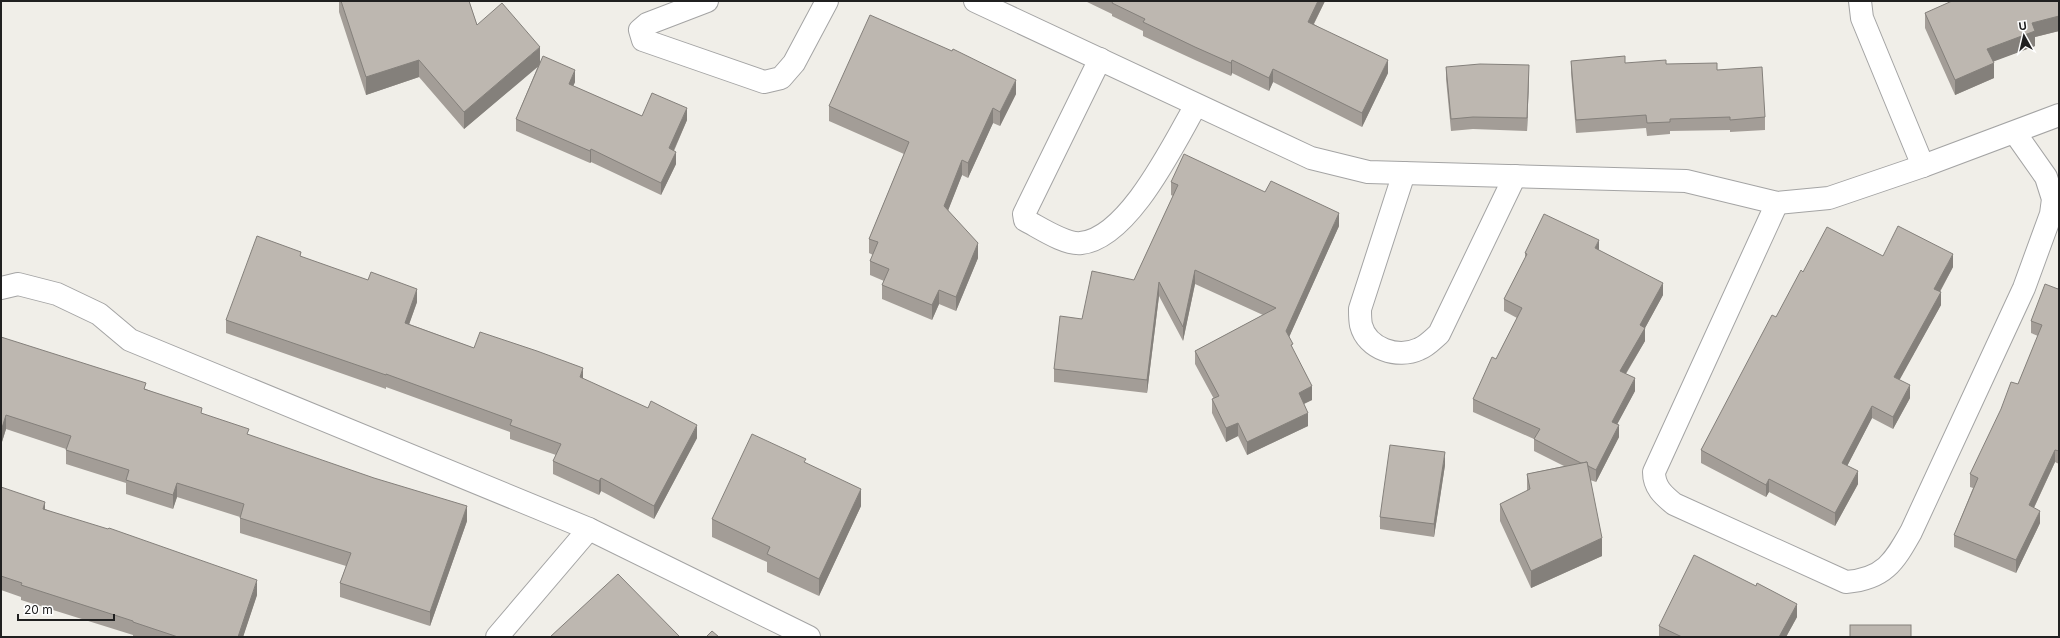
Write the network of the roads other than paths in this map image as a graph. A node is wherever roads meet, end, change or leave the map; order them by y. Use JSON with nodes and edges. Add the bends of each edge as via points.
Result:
{"nodes":[{"id":1,"x":707,"y":1,"type":"edge"},
{"id":2,"x":827,"y":1,"type":"edge"},
{"id":3,"x":975,"y":1,"type":"edge"},
{"id":4,"x":1848,"y":1,"type":"edge"},
{"id":5,"x":1861,"y":10,"type":"edge"},
{"id":6,"x":1100,"y":59,"type":"junction"},
{"id":7,"x":1196,"y":105,"type":"junction"},
{"id":8,"x":2059,"y":115,"type":"edge"},
{"id":9,"x":2015,"y":133,"type":"junction"},
{"id":10,"x":1923,"y":166,"type":"junction"},
{"id":11,"x":1404,"y":173,"type":"junction"},
{"id":12,"x":1515,"y":176,"type":"junction"},
{"id":13,"x":1777,"y":203,"type":"junction"},
{"id":14,"x":1,"y":288,"type":"edge"},
{"id":15,"x":589,"y":529,"type":"junction"},
{"id":16,"x":498,"y":637,"type":"edge"},
{"id":17,"x":810,"y":637,"type":"edge"}],
"edges":[{"from":1,"to":2,"type":"street","via":[[647,24],[640,30],[643,40],[764,82],[781,78],[794,63]]},
{"from":3,"to":6,"type":"street"},
{"from":4,"to":5,"type":"street"},
{"from":5,"to":10,"type":"street"},
{"from":6,"to":7,"type":"street"},
{"from":6,"to":7,"type":"street","via":[[1024,214],[1025,220],[1069,242],[1093,240],[1112,228],[1130,211],[1147,189]]},
{"from":7,"to":11,"type":"street","via":[[1311,158],[1368,172]]},
{"from":8,"to":9,"type":"street"},
{"from":9,"to":10,"type":"street"},
{"from":9,"to":13,"type":"street","via":[[2046,177],[2054,206],[2024,288],[1911,532],[1894,561],[1878,573],[1856,581],[1846,582],[1674,504],[1658,489],[1654,478],[1654,472]]},
{"from":10,"to":13,"type":"street","via":[[1829,198]]},
{"from":11,"to":12,"type":"street"},
{"from":11,"to":12,"type":"street","via":[[1360,310],[1361,325],[1366,335],[1386,351],[1398,353],[1419,349],[1438,334]]},
{"from":12,"to":13,"type":"street","via":[[1686,181]]},
{"from":14,"to":15,"type":"street","via":[[18,284],[57,294],[99,314],[130,340]]},
{"from":15,"to":16,"type":"street"},
{"from":15,"to":17,"type":"street"}]}
